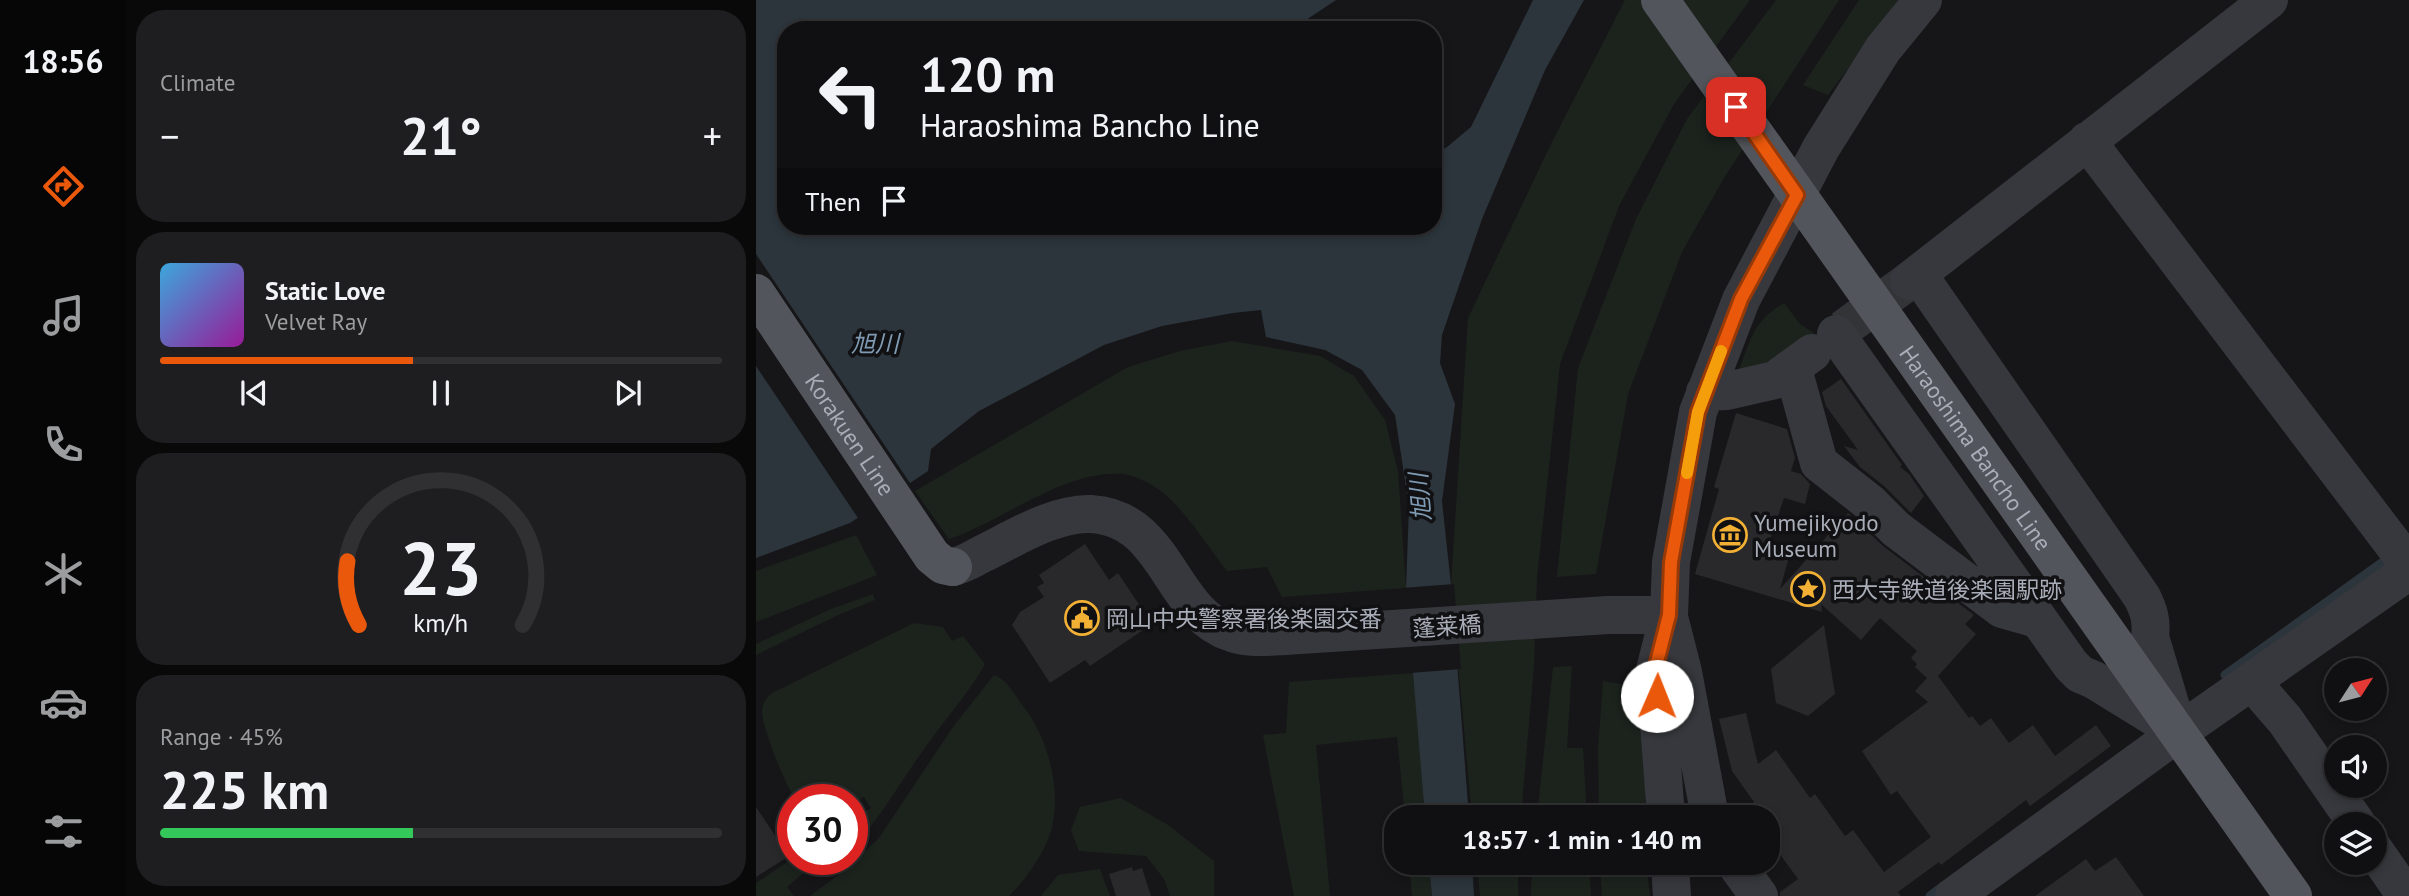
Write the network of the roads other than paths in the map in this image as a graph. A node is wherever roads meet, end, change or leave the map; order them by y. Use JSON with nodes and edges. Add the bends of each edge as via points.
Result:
{"nodes":[{"id":1,"x":1660,"y":0,"type":"edge"},
{"id":2,"x":1923,"y":0,"type":"edge"},
{"id":3,"x":2269,"y":0,"type":"edge"},
{"id":4,"x":2087,"y":141,"type":"junction"},
{"id":5,"x":1789,"y":183,"type":"junction"},
{"id":6,"x":756,"y":293,"type":"edge"},
{"id":7,"x":1793,"y":369,"type":"junction"},
{"id":8,"x":1705,"y":392,"type":"junction"},
{"id":9,"x":939,"y":557,"type":"joint"},
{"id":10,"x":2404,"y":560,"type":"edge"},
{"id":11,"x":1669,"y":615,"type":"junction"},
{"id":12,"x":2037,"y":619,"type":"junction"},
{"id":13,"x":2252,"y":682,"type":"junction"},
{"id":14,"x":2179,"y":732,"type":"junction"},
{"id":15,"x":1665,"y":805,"type":"edge"},
{"id":16,"x":1708,"y":805,"type":"edge"},
{"id":17,"x":2349,"y":812,"type":"edge"},
{"id":18,"x":2387,"y":868,"type":"edge"},
{"id":19,"x":1671,"y":875,"type":"edge"},
{"id":20,"x":1744,"y":875,"type":"edge"},
{"id":21,"x":1672,"y":896,"type":"edge"},
{"id":22,"x":1759,"y":896,"type":"edge"},
{"id":23,"x":1954,"y":896,"type":"edge"},
{"id":24,"x":2293,"y":896,"type":"edge"},
{"id":25,"x":2406,"y":896,"type":"edge"}],
"edges":[{"from":1,"to":5,"type":"main road","name":"Haraoshima Bancho Line"},
{"from":2,"to":5,"type":"street","via":[[1883,49],[1821,148]]},
{"from":3,"to":4,"type":"street"},
{"from":4,"to":10,"type":"street"},
{"from":4,"to":14,"type":"street","via":[[1914,278],[2142,597],[2149,609],[2150,637]]},
{"from":5,"to":8,"type":"street"},
{"from":5,"to":14,"type":"main road","name":"Haraoshima Bancho Line"},
{"from":6,"to":9,"type":"main road","name":"Korakuen Line"},
{"from":7,"to":8,"type":"street","via":[[1775,380]]},
{"from":7,"to":12,"type":"street","via":[[1819,463],[2002,610]]},
{"from":7,"to":12,"type":"street","via":[[1840,332]]},
{"from":8,"to":11,"type":"street","via":[[1671,562]]},
{"from":9,"to":11,"type":"street","name":"蓬莱橋","via":[[1061,518],[1104,515],[1145,538],[1198,611],[1215,625],[1242,636]]},
{"from":10,"to":13,"type":"street"},
{"from":11,"to":15,"type":"street","via":[[1655,670]]},
{"from":11,"to":16,"type":"street"},
{"from":12,"to":14,"type":"street","via":[[2080,674]]},
{"from":13,"to":14,"type":"street"},
{"from":13,"to":17,"type":"street","via":[[2285,720]]},
{"from":14,"to":23,"type":"street"},
{"from":14,"to":24,"type":"main road","name":"Haraoshima Bancho Line"},
{"from":18,"to":25,"type":"street"},
{"from":19,"to":21,"type":"street"},
{"from":20,"to":22,"type":"street"}]}
